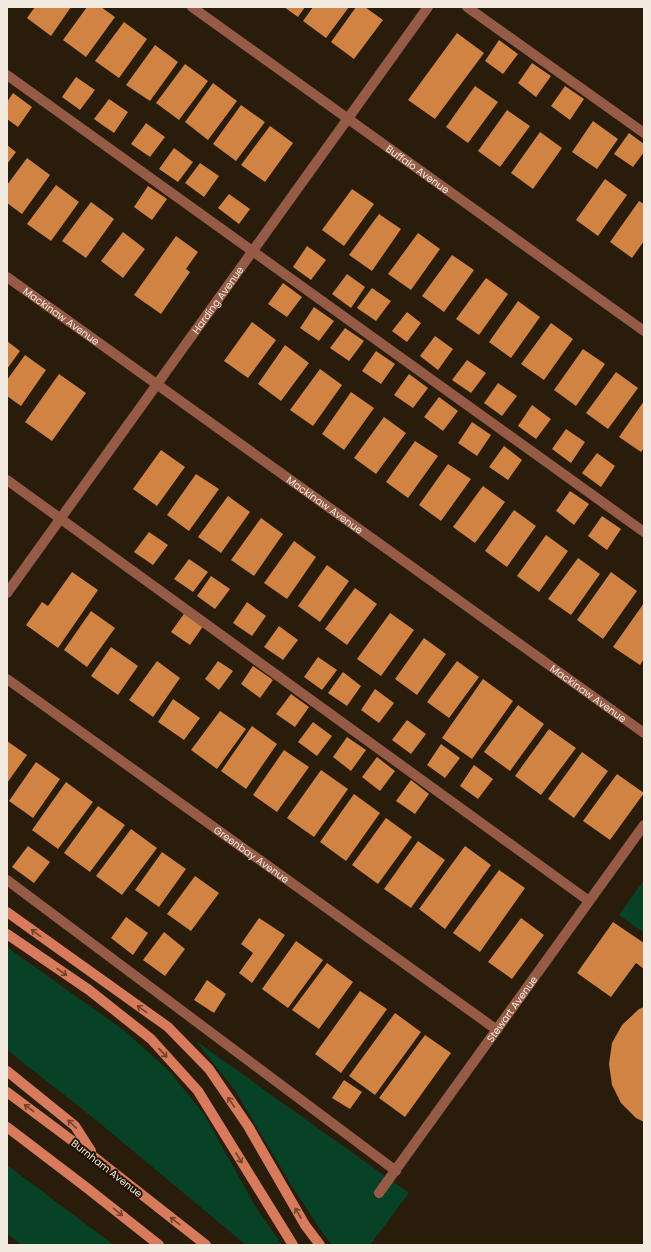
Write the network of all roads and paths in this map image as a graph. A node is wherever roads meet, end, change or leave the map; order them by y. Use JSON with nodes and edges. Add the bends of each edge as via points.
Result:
{"nodes":[{"id":1,"x":192,"y":7,"type":"edge"},
{"id":2,"x":428,"y":7,"type":"edge"},
{"id":3,"x":467,"y":7,"type":"edge"},
{"id":4,"x":7,"y":75,"type":"edge"},
{"id":5,"x":348,"y":119,"type":"junction"},
{"id":6,"x":644,"y":133,"type":"edge"},
{"id":7,"x":252,"y":252,"type":"junction"},
{"id":8,"x":7,"y":277,"type":"edge"},
{"id":9,"x":644,"y":331,"type":"edge"},
{"id":10,"x":157,"y":384,"type":"junction"},
{"id":11,"x":7,"y":480,"type":"edge"},
{"id":12,"x":61,"y":518,"type":"junction"},
{"id":13,"x":644,"y":532,"type":"edge"},
{"id":14,"x":7,"y":593,"type":"edge"},
{"id":15,"x":7,"y":679,"type":"edge"},
{"id":16,"x":644,"y":733,"type":"edge"},
{"id":17,"x":644,"y":825,"type":"edge"},
{"id":18,"x":7,"y":880,"type":"edge"},
{"id":19,"x":590,"y":901,"type":"junction"},
{"id":20,"x":7,"y":912,"type":"edge"},
{"id":21,"x":7,"y":934,"type":"edge"},
{"id":22,"x":497,"y":1030,"type":"junction"},
{"id":23,"x":7,"y":1072,"type":"edge"},
{"id":24,"x":7,"y":1092,"type":"edge"},
{"id":25,"x":7,"y":1127,"type":"edge"},
{"id":26,"x":7,"y":1133,"type":"edge"},
{"id":27,"x":94,"y":1156,"type":"junction"},
{"id":28,"x":396,"y":1171,"type":"junction"},
{"id":29,"x":87,"y":1188,"type":"junction"},
{"id":30,"x":379,"y":1192,"type":"dead end"},
{"id":31,"x":159,"y":1245,"type":"edge"},
{"id":32,"x":206,"y":1245,"type":"edge"},
{"id":33,"x":293,"y":1245,"type":"edge"},
{"id":34,"x":320,"y":1245,"type":"edge"}],
"edges":[{"from":1,"to":5,"type":"street","name":"Buffalo Avenue"},
{"from":2,"to":5,"type":"street","name":"Harding Avenue"},
{"from":3,"to":6,"type":"street"},
{"from":4,"to":7,"type":"street"},
{"from":5,"to":7,"type":"street","name":"Harding Avenue"},
{"from":5,"to":9,"type":"street","name":"Buffalo Avenue"},
{"from":7,"to":10,"type":"street","name":"Harding Avenue"},
{"from":7,"to":13,"type":"street"},
{"from":8,"to":10,"type":"street","name":"Mackinaw Avenue"},
{"from":10,"to":12,"type":"street","name":"Harding Avenue"},
{"from":10,"to":16,"type":"street","name":"Mackinaw Avenue"},
{"from":11,"to":12,"type":"street"},
{"from":12,"to":14,"type":"street","name":"Harding Avenue"},
{"from":12,"to":19,"type":"street"},
{"from":15,"to":22,"type":"street","name":"Greenbay Avenue"},
{"from":17,"to":19,"type":"street","name":"Stewart Avenue"},
{"from":18,"to":28,"type":"street"},
{"from":19,"to":22,"type":"street","name":"Stewart Avenue"},
{"from":34,"to":20,"type":"main road","one_way":true,"via":[[305,1225],[248,1126],[210,1069],[168,1027]]},
{"from":21,"to":33,"type":"main road","one_way":true,"via":[[89,990],[151,1039],[198,1091]]},
{"from":22,"to":28,"type":"street","name":"Stewart Avenue"},
{"from":27,"to":23,"type":"main road","one_way":true,"via":[[75,1126]]},
{"from":27,"to":24,"type":"main road","name":"Burnham Avenue","one_way":true},
{"from":25,"to":29,"type":"main road"},
{"from":26,"to":29,"type":"main road"},
{"from":32,"to":27,"type":"main road","name":"Burnham Avenue","one_way":true},
{"from":28,"to":30,"type":"street","name":"Stewart Avenue"},
{"from":29,"to":31,"type":"main road","one_way":true}]}
